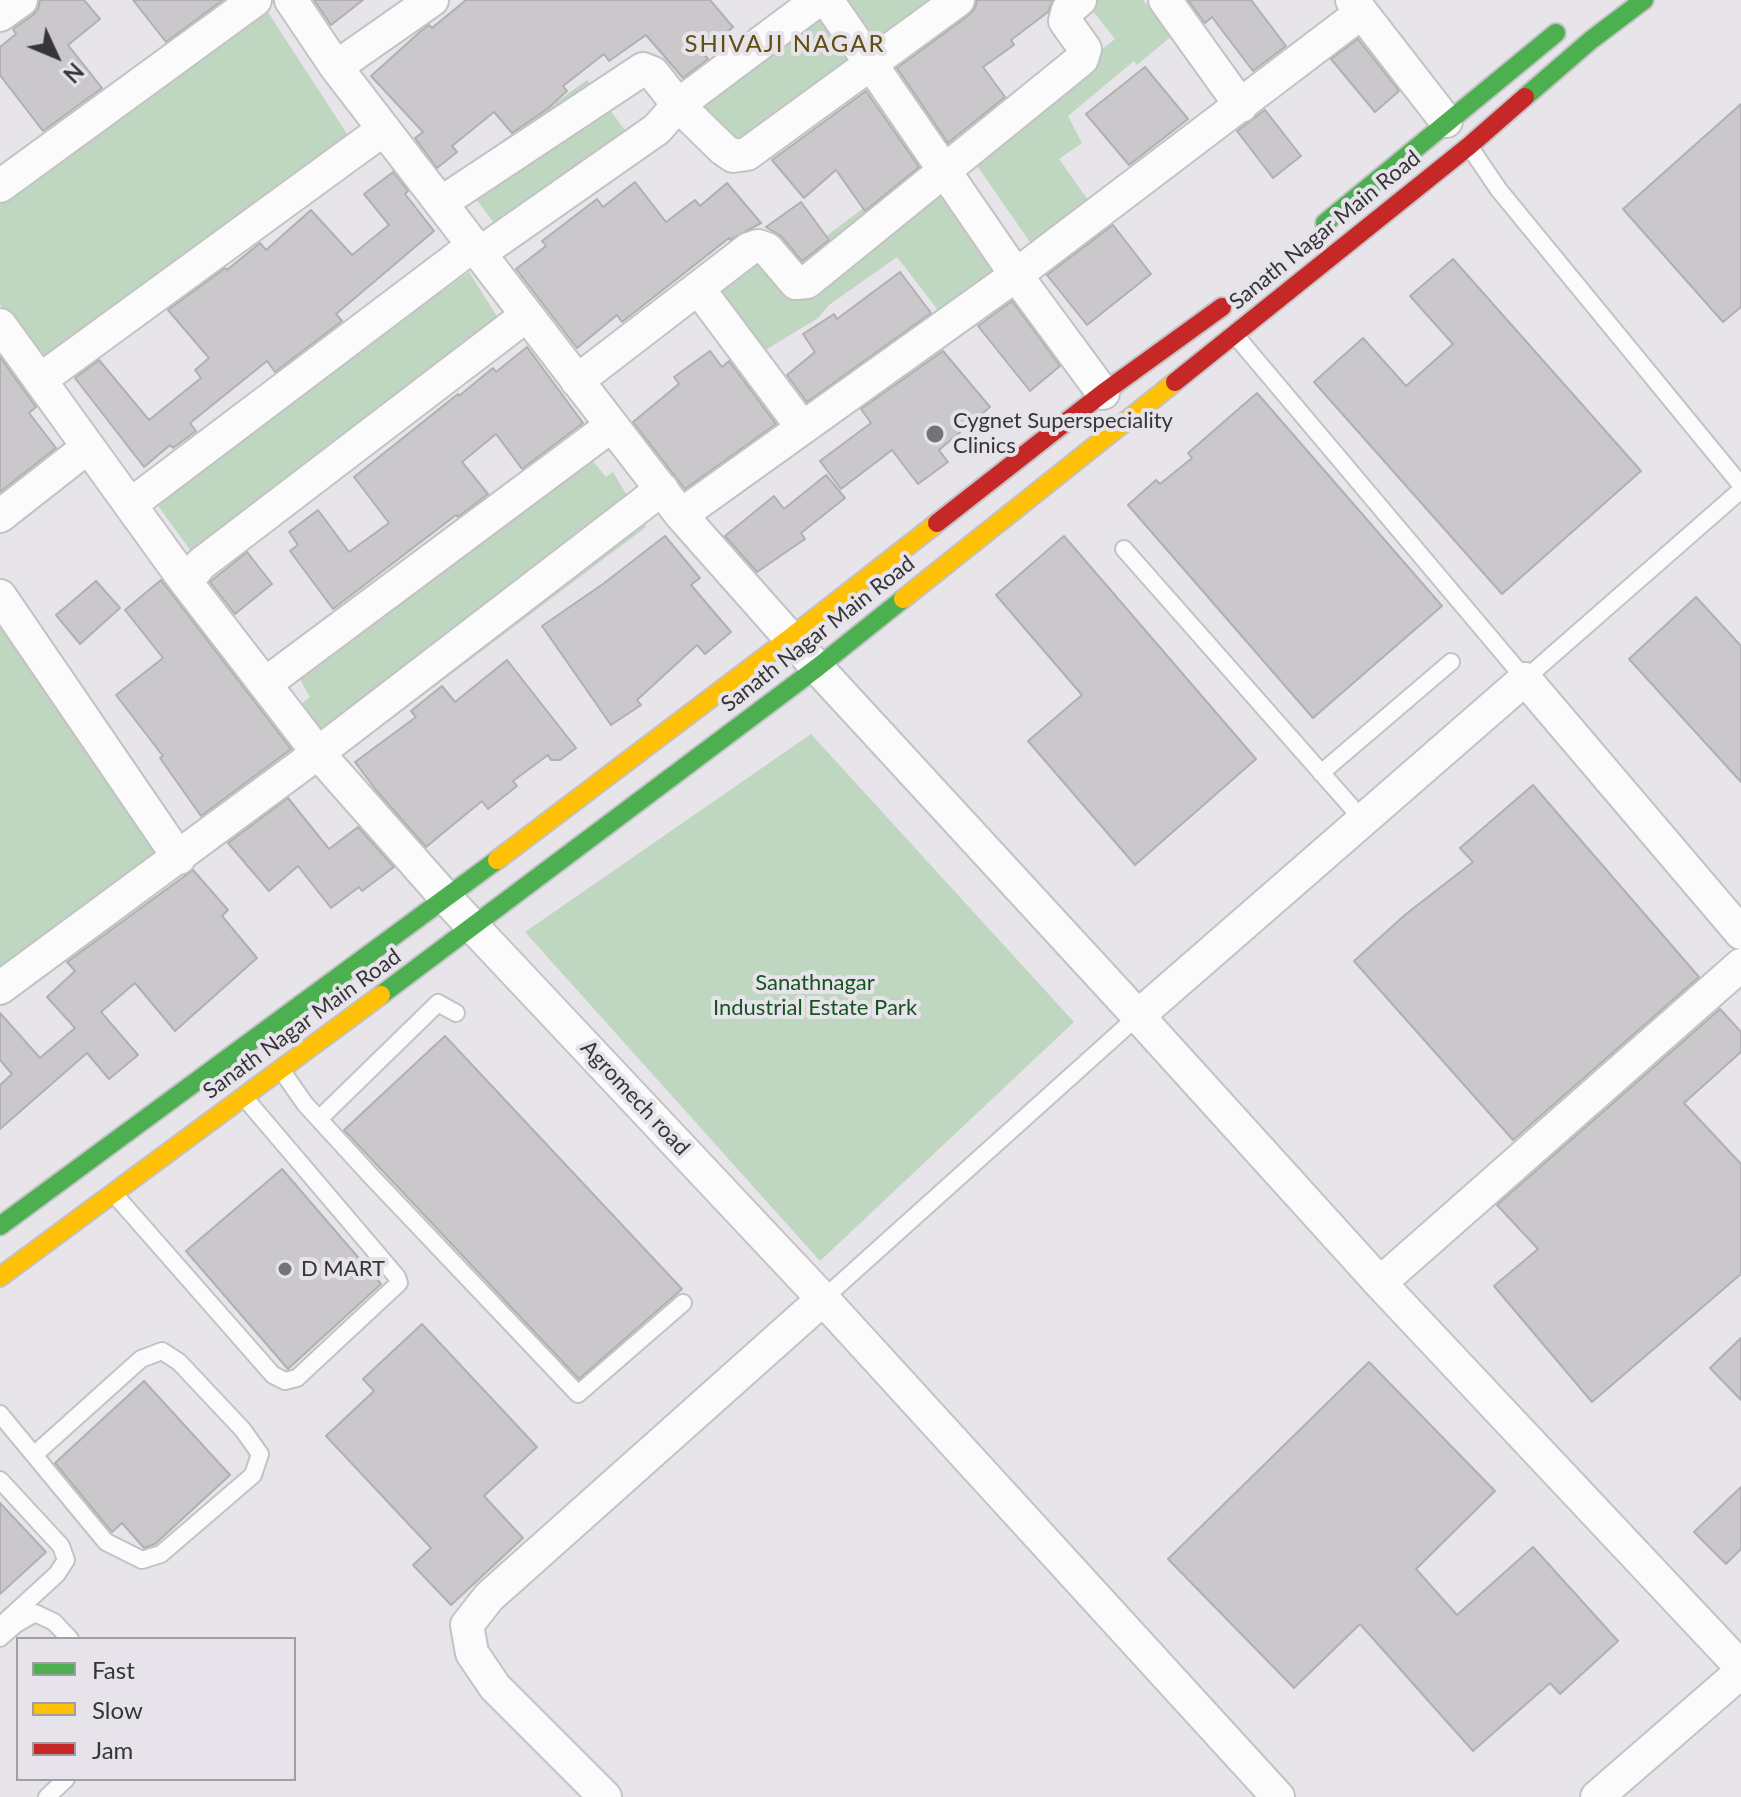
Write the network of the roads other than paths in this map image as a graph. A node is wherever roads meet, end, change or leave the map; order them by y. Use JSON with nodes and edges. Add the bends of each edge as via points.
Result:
{"nodes":[{"id":1,"x":21,"y":0,"type":"edge"},
{"id":2,"x":255,"y":0,"type":"edge"},
{"id":3,"x":291,"y":0,"type":"edge"},
{"id":4,"x":432,"y":0,"type":"edge"},
{"id":5,"x":818,"y":0,"type":"edge"},
{"id":6,"x":827,"y":0,"type":"edge"},
{"id":7,"x":958,"y":0,"type":"edge"},
{"id":8,"x":1080,"y":0,"type":"edge"},
{"id":9,"x":1165,"y":0,"type":"edge"},
{"id":10,"x":1644,"y":0,"type":"edge"},
{"id":11,"x":1356,"y":6,"type":"edge"},
{"id":12,"x":0,"y":15,"type":"edge"},
{"id":13,"x":1573,"y":19,"type":"dead end"},
{"id":14,"x":872,"y":62,"type":"junction"},
{"id":15,"x":336,"y":67,"type":"junction"},
{"id":16,"x":678,"y":105,"type":"junction"},
{"id":17,"x":1241,"y":106,"type":"junction"},
{"id":18,"x":1446,"y":121,"type":"junction"},
{"id":19,"x":384,"y":129,"type":"junction"},
{"id":20,"x":1469,"y":146,"type":"junction"},
{"id":21,"x":945,"y":169,"type":"junction"},
{"id":22,"x":0,"y":186,"type":"edge"},
{"id":23,"x":441,"y":203,"type":"junction"},
{"id":24,"x":1315,"y":232,"type":"dead end"},
{"id":25,"x":477,"y":249,"type":"junction"},
{"id":26,"x":1016,"y":275,"type":"junction"},
{"id":27,"x":698,"y":288,"type":"junction"},
{"id":28,"x":1231,"y":301,"type":"dead end"},
{"id":29,"x":527,"y":315,"type":"junction"},
{"id":30,"x":2,"y":331,"type":"edge"},
{"id":31,"x":1234,"y":333,"type":"junction"},
{"id":32,"x":40,"y":380,"type":"junction"},
{"id":33,"x":577,"y":381,"type":"junction"},
{"id":34,"x":1103,"y":393,"type":"junction"},
{"id":35,"x":611,"y":426,"type":"junction"},
{"id":36,"x":802,"y":427,"type":"junction"},
{"id":37,"x":88,"y":447,"type":"junction"},
{"id":38,"x":1741,"y":487,"type":"edge"},
{"id":39,"x":662,"y":489,"type":"junction"},
{"id":40,"x":130,"y":505,"type":"junction"},
{"id":41,"x":681,"y":515,"type":"junction"},
{"id":42,"x":0,"y":516,"type":"edge"},
{"id":43,"x":1124,"y":549,"type":"dead end"},
{"id":44,"x":186,"y":582,"type":"junction"},
{"id":45,"x":0,"y":596,"type":"edge"},
{"id":46,"x":790,"y":638,"type":"junction"},
{"id":47,"x":1451,"y":662,"type":"dead end"},
{"id":48,"x":818,"y":667,"type":"junction"},
{"id":49,"x":1525,"y":679,"type":"junction"},
{"id":50,"x":265,"y":684,"type":"junction"},
{"id":51,"x":318,"y":753,"type":"junction"},
{"id":52,"x":1321,"y":773,"type":"junction"},
{"id":53,"x":1363,"y":820,"type":"junction"},
{"id":54,"x":179,"y":858,"type":"junction"},
{"id":55,"x":446,"y":898,"type":"junction"},
{"id":56,"x":474,"y":927,"type":"junction"},
{"id":57,"x":1741,"y":933,"type":"edge"},
{"id":58,"x":1741,"y":965,"type":"edge"},
{"id":59,"x":0,"y":988,"type":"edge"},
{"id":60,"x":456,"y":1013,"type":"dead end"},
{"id":61,"x":1138,"y":1016,"type":"junction"},
{"id":62,"x":281,"y":1069,"type":"junction"},
{"id":63,"x":243,"y":1097,"type":"junction"},
{"id":64,"x":319,"y":1119,"type":"junction"},
{"id":65,"x":113,"y":1193,"type":"junction"},
{"id":66,"x":0,"y":1226,"type":"edge"},
{"id":67,"x":0,"y":1277,"type":"edge"},
{"id":68,"x":1380,"y":1283,"type":"junction"},
{"id":69,"x":823,"y":1299,"type":"junction"},
{"id":70,"x":683,"y":1303,"type":"dead end"},
{"id":71,"x":0,"y":1414,"type":"edge"},
{"id":72,"x":34,"y":1455,"type":"junction"},
{"id":73,"x":0,"y":1480,"type":"edge"},
{"id":74,"x":0,"y":1626,"type":"edge"},
{"id":75,"x":68,"y":1637,"type":"edge"},
{"id":76,"x":0,"y":1638,"type":"edge"},
{"id":77,"x":1741,"y":1670,"type":"edge"},
{"id":78,"x":64,"y":1781,"type":"edge"},
{"id":79,"x":47,"y":1797,"type":"edge"},
{"id":80,"x":605,"y":1797,"type":"edge"},
{"id":81,"x":1278,"y":1797,"type":"edge"},
{"id":82,"x":1597,"y":1797,"type":"edge"}],
"edges":[{"from":1,"to":12,"type":"street"},
{"from":2,"to":22,"type":"street"},
{"from":3,"to":15,"type":"street"},
{"from":4,"to":15,"type":"street"},
{"from":5,"to":16,"type":"street"},
{"from":6,"to":14,"type":"street"},
{"from":7,"to":14,"type":"street"},
{"from":8,"to":21,"type":"street","via":[[1065,21],[1085,49],[1082,59]]},
{"from":9,"to":17,"type":"street"},
{"from":10,"to":20,"type":"street","name":"Sanath Nagar Main Road"},
{"from":11,"to":17,"type":"street"},
{"from":11,"to":18,"type":"street"},
{"from":13,"to":18,"type":"street"},
{"from":14,"to":16,"type":"street","via":[[747,154],[733,156]]},
{"from":14,"to":21,"type":"street"},
{"from":15,"to":19,"type":"street"},
{"from":16,"to":23,"type":"street","via":[[653,73],[643,69]]},
{"from":16,"to":25,"type":"street","via":[[657,129]]},
{"from":17,"to":26,"type":"street"},
{"from":18,"to":20,"type":"lane"},
{"from":18,"to":24,"type":"street"},
{"from":19,"to":23,"type":"street"},
{"from":19,"to":32,"type":"street"},
{"from":20,"to":31,"type":"street","name":"Sanath Nagar Main Road"},
{"from":20,"to":38,"type":"lane"},
{"from":21,"to":26,"type":"street"},
{"from":21,"to":27,"type":"street","via":[[807,282],[796,283],[767,249],[758,246]]},
{"from":23,"to":25,"type":"street"},
{"from":25,"to":29,"type":"street"},
{"from":25,"to":40,"type":"street"},
{"from":26,"to":34,"type":"street"},
{"from":26,"to":36,"type":"street"},
{"from":27,"to":33,"type":"street"},
{"from":27,"to":36,"type":"street"},
{"from":28,"to":34,"type":"street","name":"Sanath Nagar Main Road"},
{"from":29,"to":33,"type":"street"},
{"from":29,"to":44,"type":"street","via":[[201,564]]},
{"from":30,"to":32,"type":"street","name":"Agromech road"},
{"from":31,"to":48,"type":"street","name":"Sanath Nagar Main Road"},
{"from":31,"to":49,"type":"lane"},
{"from":32,"to":37,"type":"street","name":"Agromech road"},
{"from":33,"to":35,"type":"street"},
{"from":34,"to":46,"type":"street","name":"Sanath Nagar Main Road"},
{"from":35,"to":39,"type":"street"},
{"from":35,"to":50,"type":"street"},
{"from":36,"to":41,"type":"street"},
{"from":37,"to":40,"type":"street","name":"Agromech road"},
{"from":37,"to":42,"type":"street"},
{"from":38,"to":49,"type":"lane"},
{"from":39,"to":41,"type":"street"},
{"from":39,"to":51,"type":"street"},
{"from":40,"to":44,"type":"street","name":"Agromech road"},
{"from":41,"to":46,"type":"street"},
{"from":43,"to":52,"type":"lane"},
{"from":44,"to":50,"type":"street","name":"Agromech road"},
{"from":45,"to":54,"type":"street"},
{"from":46,"to":48,"type":"street"},
{"from":46,"to":55,"type":"street","name":"Sanath Nagar Main Road"},
{"from":47,"to":52,"type":"lane"},
{"from":48,"to":56,"type":"street","name":"Sanath Nagar Main Road"},
{"from":48,"to":61,"type":"street"},
{"from":49,"to":53,"type":"street"},
{"from":49,"to":57,"type":"street"},
{"from":50,"to":51,"type":"street","name":"Agromech road"},
{"from":51,"to":54,"type":"street"},
{"from":51,"to":55,"type":"street","name":"Agromech road"},
{"from":52,"to":53,"type":"lane"},
{"from":53,"to":61,"type":"street"},
{"from":54,"to":59,"type":"street"},
{"from":55,"to":56,"type":"street","name":"Agromech road"},
{"from":55,"to":66,"type":"street","name":"Sanath Nagar Main Road"},
{"from":56,"to":62,"type":"street","name":"Sanath Nagar Main Road"},
{"from":56,"to":69,"type":"street","name":"Agromech road"},
{"from":58,"to":68,"type":"street"},
{"from":60,"to":64,"type":"lane","via":[[438,1003]]},
{"from":61,"to":68,"type":"street"},
{"from":61,"to":69,"type":"lane"},
{"from":62,"to":63,"type":"street","name":"Sanath Nagar Main Road"},
{"from":62,"to":64,"type":"lane"},
{"from":63,"to":65,"type":"street","name":"Sanath Nagar Main Road"},
{"from":63,"to":65,"type":"lane","via":[[399,1283],[297,1378],[285,1381],[273,1375]]},
{"from":64,"to":70,"type":"lane","via":[[578,1394]]},
{"from":65,"to":67,"type":"street","name":"Sanath Nagar Main Road"},
{"from":68,"to":77,"type":"street"},
{"from":69,"to":80,"type":"street","via":[[489,1597],[467,1625],[472,1653],[495,1687]]},
{"from":69,"to":81,"type":"street","name":"Agromech road"},
{"from":71,"to":72,"type":"lane"},
{"from":72,"to":72,"type":"lane","via":[[106,1542],[142,1560],[161,1554],[253,1475],[260,1454],[179,1362],[162,1351],[141,1359]]},
{"from":73,"to":74,"type":"lane","via":[[61,1546],[66,1560]]},
{"from":75,"to":76,"type":"lane","via":[[35,1613]]},
{"from":77,"to":82,"type":"street"},
{"from":78,"to":79,"type":"lane"}]}
